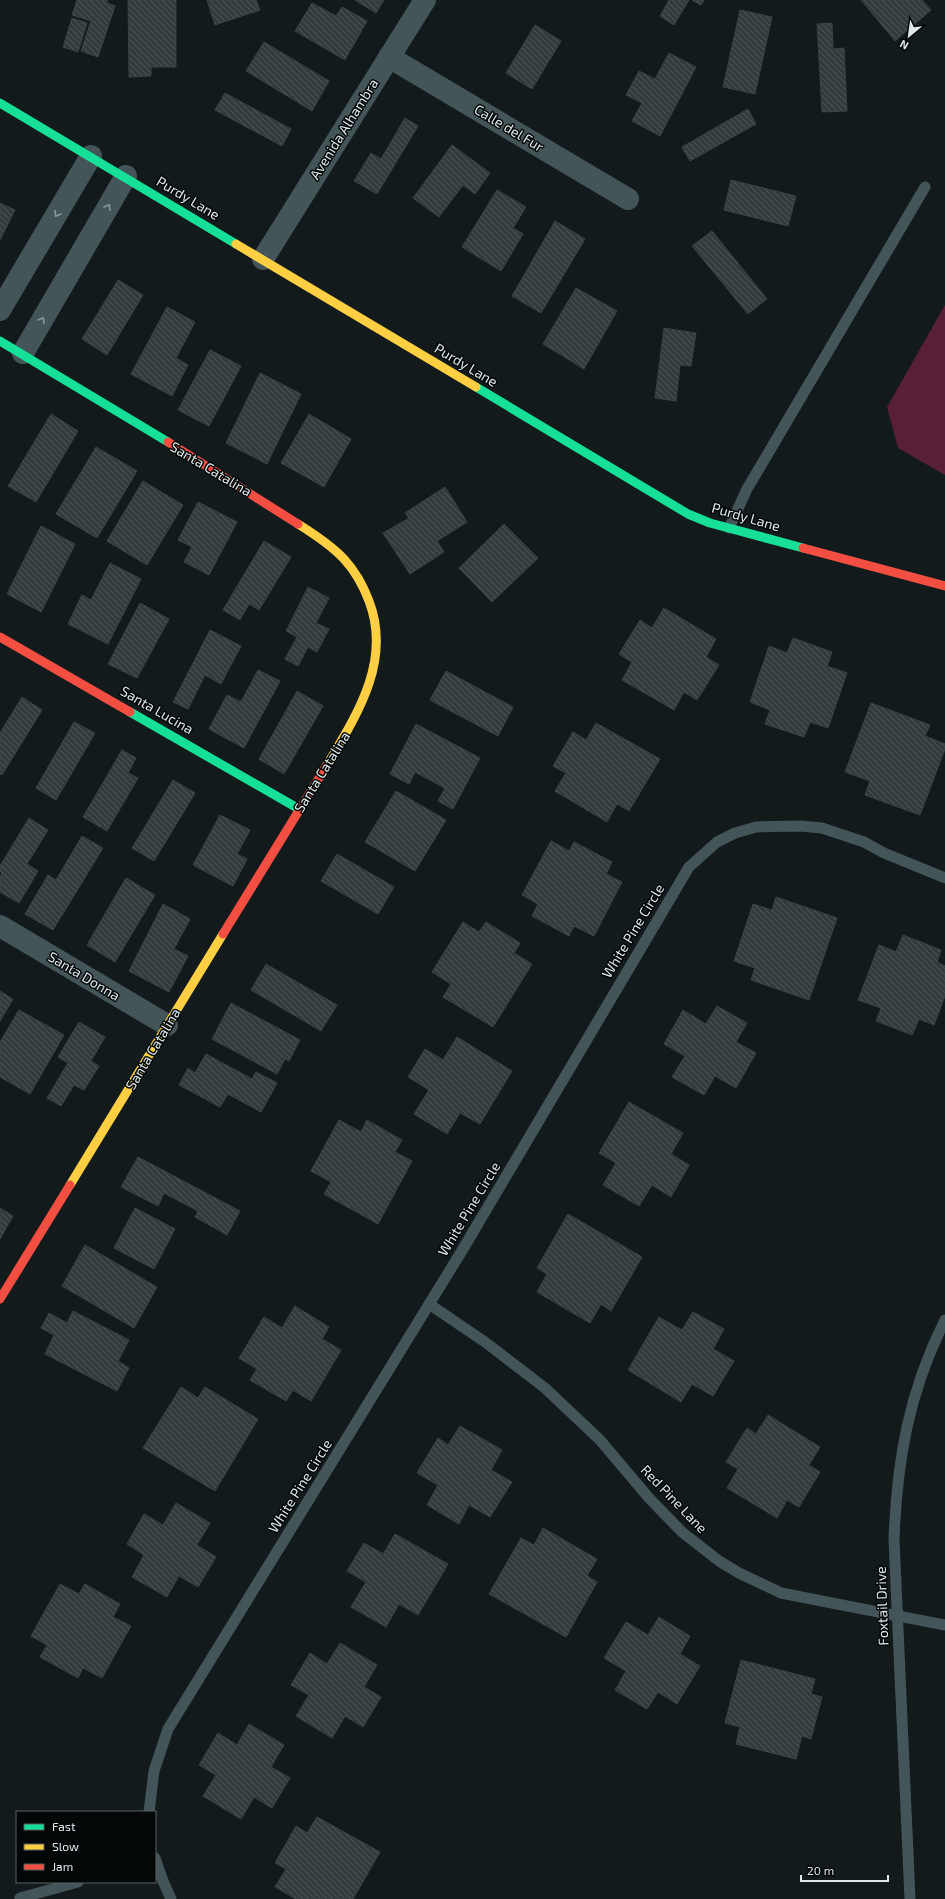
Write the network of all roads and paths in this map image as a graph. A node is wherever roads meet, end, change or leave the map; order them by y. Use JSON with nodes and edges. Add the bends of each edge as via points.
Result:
{"nodes":[{"id":1,"x":425,"y":0,"type":"edge"},
{"id":2,"x":389,"y":57,"type":"junction"},
{"id":3,"x":0,"y":103,"type":"edge"},
{"id":4,"x":91,"y":156,"type":"junction"},
{"id":5,"x":126,"y":176,"type":"junction"},
{"id":6,"x":925,"y":187,"type":"dead end"},
{"id":7,"x":628,"y":199,"type":"dead end"},
{"id":8,"x":263,"y":259,"type":"junction"},
{"id":9,"x":0,"y":310,"type":"edge"},
{"id":10,"x":0,"y":341,"type":"edge"},
{"id":11,"x":23,"y":353,"type":"junction"},
{"id":12,"x":729,"y":528,"type":"junction"},
{"id":13,"x":945,"y":586,"type":"edge"},
{"id":14,"x":0,"y":637,"type":"edge"},
{"id":15,"x":300,"y":809,"type":"junction"},
{"id":16,"x":945,"y":878,"type":"edge"},
{"id":17,"x":0,"y":926,"type":"edge"},
{"id":18,"x":167,"y":1025,"type":"junction"},
{"id":19,"x":0,"y":1299,"type":"edge"},
{"id":20,"x":429,"y":1304,"type":"junction"},
{"id":21,"x":945,"y":1320,"type":"edge"},
{"id":22,"x":897,"y":1617,"type":"junction"},
{"id":23,"x":945,"y":1625,"type":"edge"},
{"id":24,"x":149,"y":1811,"type":"edge"},
{"id":25,"x":156,"y":1862,"type":"edge"},
{"id":26,"x":74,"y":1883,"type":"edge"},
{"id":27,"x":20,"y":1898,"type":"edge"},
{"id":28,"x":171,"y":1899,"type":"edge"},
{"id":29,"x":910,"y":1899,"type":"edge"}],
"edges":[{"from":1,"to":2,"type":"street","name":"Avenida Alhambra"},
{"from":2,"to":7,"type":"street","name":"Calle del Fur"},
{"from":2,"to":8,"type":"street","name":"Avenida Alhambra"},
{"from":3,"to":4,"type":"street","name":"Purdy Lane"},
{"from":4,"to":5,"type":"street","name":"Purdy Lane"},
{"from":4,"to":9,"type":"street","one_way":true},
{"from":5,"to":8,"type":"street","name":"Purdy Lane"},
{"from":11,"to":5,"type":"street","one_way":true},
{"from":6,"to":12,"type":"lane","via":[[747,489]]},
{"from":8,"to":12,"type":"street","name":"Purdy Lane","via":[[668,504],[695,517]]},
{"from":10,"to":11,"type":"street","name":"Santa Catalina"},
{"from":11,"to":15,"type":"street","name":"Santa Catalina","via":[[278,510],[338,552],[353,570],[364,590],[374,618],[377,655],[373,678],[366,699],[355,719]]},
{"from":12,"to":13,"type":"street","name":"Purdy Lane"},
{"from":14,"to":15,"type":"street","name":"Santa Lucina"},
{"from":15,"to":18,"type":"street","name":"Santa Catalina"},
{"from":16,"to":20,"type":"lane","name":"White Pine Circle","via":[[864,842],[822,828],[756,828],[735,833],[717,842],[689,867]]},
{"from":17,"to":18,"type":"street","name":"Santa Donna"},
{"from":18,"to":19,"type":"street","name":"Santa Catalina"},
{"from":20,"to":22,"type":"lane","name":"Red Pine Lane","via":[[485,1342],[545,1388],[600,1440],[649,1498],[682,1532],[719,1561],[781,1593]]},
{"from":20,"to":24,"type":"lane","name":"White Pine Circle","via":[[168,1729],[154,1771]]},
{"from":21,"to":22,"type":"lane","name":"Foxtail Drive","via":[[927,1358],[910,1412],[901,1454],[895,1496]]},
{"from":22,"to":23,"type":"lane","name":"Red Pine Lane"},
{"from":22,"to":29,"type":"lane","name":"Foxtail Drive"},
{"from":25,"to":28,"type":"lane"},
{"from":26,"to":27,"type":"lane"}]}
